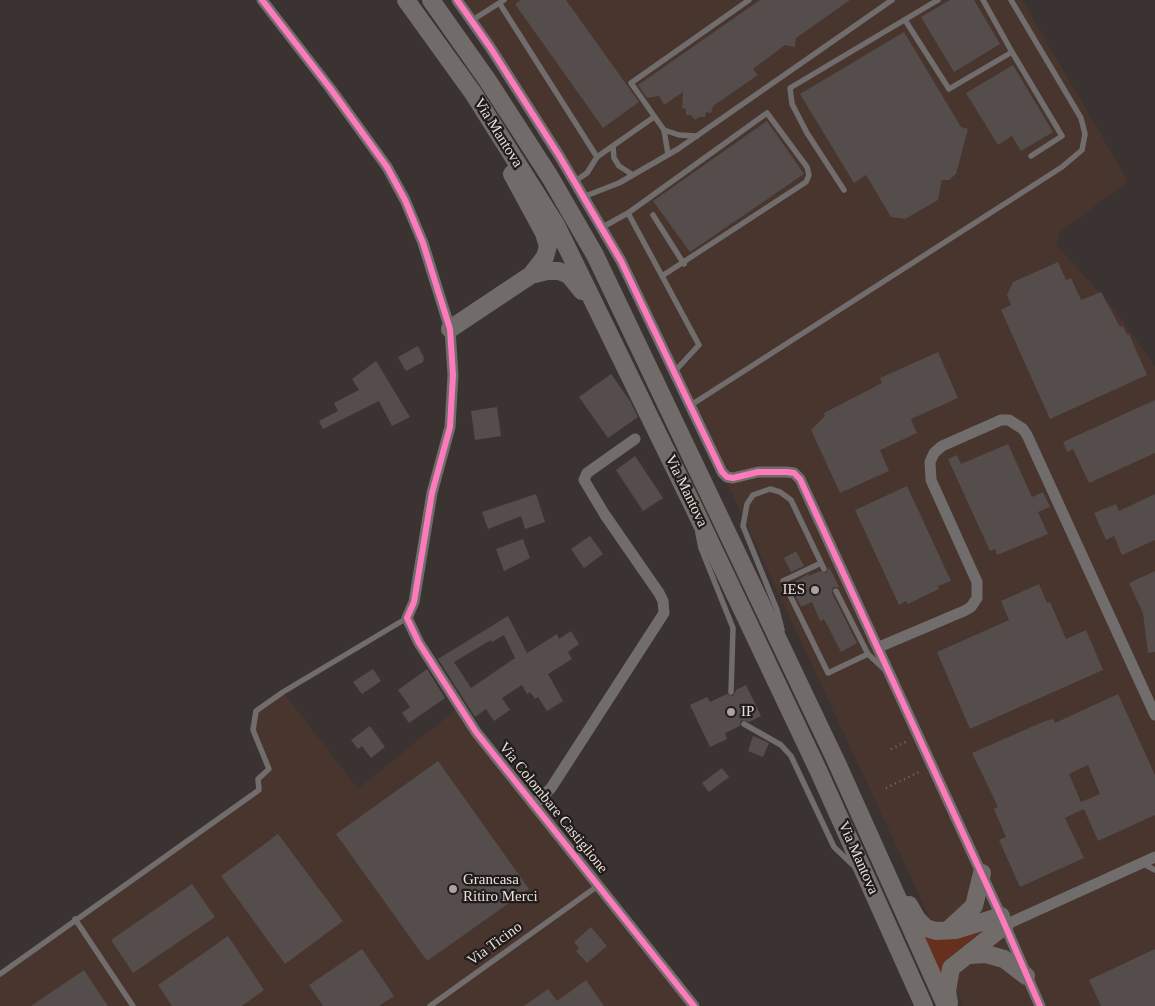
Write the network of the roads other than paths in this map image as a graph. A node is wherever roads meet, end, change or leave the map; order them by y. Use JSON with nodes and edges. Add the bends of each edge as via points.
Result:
{"nodes":[{"id":1,"x":262,"y":0,"type":"edge"},
{"id":2,"x":406,"y":0,"type":"edge"},
{"id":3,"x":431,"y":0,"type":"edge"},
{"id":4,"x":456,"y":0,"type":"edge"},
{"id":5,"x":749,"y":0,"type":"edge"},
{"id":6,"x":892,"y":0,"type":"edge"},
{"id":7,"x":938,"y":0,"type":"edge"},
{"id":8,"x":983,"y":0,"type":"edge"},
{"id":9,"x":1011,"y":0,"type":"edge"},
{"id":10,"x":502,"y":2,"type":"edge"},
{"id":11,"x":906,"y":20,"type":"junction"},
{"id":12,"x":471,"y":21,"type":"junction"},
{"id":13,"x":1012,"y":52,"type":"junction"},
{"id":14,"x":654,"y":117,"type":"junction"},
{"id":15,"x":492,"y":122,"type":"junction"},
{"id":16,"x":664,"y":130,"type":"junction"},
{"id":17,"x":697,"y":136,"type":"junction"},
{"id":18,"x":613,"y":146,"type":"junction"},
{"id":19,"x":668,"y":154,"type":"junction"},
{"id":20,"x":1031,"y":156,"type":"dead end"},
{"id":21,"x":597,"y":157,"type":"junction"},
{"id":22,"x":633,"y":175,"type":"junction"},
{"id":23,"x":574,"y":182,"type":"junction"},
{"id":24,"x":844,"y":190,"type":"dead end"},
{"id":25,"x":583,"y":197,"type":"junction"},
{"id":26,"x":628,"y":212,"type":"junction"},
{"id":27,"x":653,"y":215,"type":"dead end"},
{"id":28,"x":601,"y":228,"type":"junction"},
{"id":29,"x":684,"y":264,"type":"junction"},
{"id":30,"x":532,"y":275,"type":"junction"},
{"id":31,"x":662,"y":276,"type":"junction"},
{"id":32,"x":599,"y":315,"type":"junction"},
{"id":33,"x":450,"y":329,"type":"junction"},
{"id":34,"x":675,"y":371,"type":"junction"},
{"id":35,"x":691,"y":405,"type":"junction"},
{"id":36,"x":635,"y":440,"type":"dead end"},
{"id":37,"x":694,"y":508,"type":"junction"},
{"id":38,"x":836,"y":591,"type":"dead end"},
{"id":39,"x":407,"y":618,"type":"junction"},
{"id":40,"x":878,"y":647,"type":"junction"},
{"id":41,"x":868,"y":654,"type":"junction"},
{"id":42,"x":793,"y":671,"type":"junction"},
{"id":43,"x":889,"y":673,"type":"junction"},
{"id":44,"x":731,"y":692,"type":"dead end"},
{"id":45,"x":1155,"y":715,"type":"edge"},
{"id":46,"x":744,"y":724,"type":"dead end"},
{"id":47,"x":534,"y":804,"type":"junction"},
{"id":48,"x":1155,"y":856,"type":"edge"},
{"id":49,"x":1142,"y":863,"type":"junction"},
{"id":50,"x":881,"y":865,"type":"junction"},
{"id":51,"x":1155,"y":870,"type":"edge"},
{"id":52,"x":982,"y":873,"type":"junction"},
{"id":53,"x":867,"y":879,"type":"junction"},
{"id":54,"x":599,"y":885,"type":"junction"},
{"id":55,"x":76,"y":919,"type":"junction"},
{"id":56,"x":1003,"y":920,"type":"junction"},
{"id":57,"x":948,"y":931,"type":"junction"},
{"id":58,"x":970,"y":955,"type":"junction"},
{"id":59,"x":0,"y":974,"type":"edge"},
{"id":60,"x":1026,"y":976,"type":"junction"},
{"id":61,"x":133,"y":1006,"type":"edge"},
{"id":62,"x":430,"y":1006,"type":"edge"},
{"id":63,"x":694,"y":1006,"type":"edge"},
{"id":64,"x":924,"y":1006,"type":"edge"},
{"id":65,"x":948,"y":1006,"type":"edge"},
{"id":66,"x":1040,"y":1006,"type":"edge"}],
"edges":[{"from":1,"to":33,"type":"street","via":[[387,167],[423,243]]},
{"from":2,"to":15,"type":"highway","name":"Via Mantova"},
{"from":3,"to":42,"type":"highway","name":"Via Mantova","via":[[550,177],[595,255]]},
{"from":4,"to":12,"type":"street"},
{"from":5,"to":14,"type":"lane","via":[[630,83]]},
{"from":6,"to":17,"type":"lane"},
{"from":7,"to":11,"type":"lane"},
{"from":8,"to":13,"type":"lane"},
{"from":9,"to":35,"type":"lane","via":[[1081,118],[1085,134],[1082,150],[1054,172]]},
{"from":10,"to":12,"type":"lane"},
{"from":10,"to":21,"type":"lane"},
{"from":11,"to":13,"type":"lane","via":[[949,88]]},
{"from":11,"to":24,"type":"lane","via":[[790,88],[792,104],[807,133]]},
{"from":12,"to":23,"type":"street"},
{"from":13,"to":20,"type":"lane","via":[[1062,136]]},
{"from":14,"to":16,"type":"lane"},
{"from":14,"to":18,"type":"lane"},
{"from":15,"to":30,"type":"highway","via":[[515,181],[548,246],[546,257]]},
{"from":15,"to":32,"type":"highway","name":"Via Mantova","via":[[556,225]]},
{"from":16,"to":17,"type":"lane"},
{"from":16,"to":19,"type":"lane"},
{"from":17,"to":19,"type":"lane"},
{"from":18,"to":21,"type":"lane"},
{"from":18,"to":22,"type":"lane","via":[[619,166]]},
{"from":19,"to":22,"type":"lane"},
{"from":21,"to":23,"type":"lane","via":[[587,173]]},
{"from":22,"to":25,"type":"lane"},
{"from":23,"to":25,"type":"street"},
{"from":25,"to":28,"type":"street"},
{"from":26,"to":28,"type":"lane"},
{"from":26,"to":29,"type":"lane","via":[[767,113],[807,167],[810,176],[806,182]]},
{"from":26,"to":31,"type":"lane"},
{"from":27,"to":29,"type":"lane"},
{"from":28,"to":34,"type":"street"},
{"from":29,"to":31,"type":"lane"},
{"from":30,"to":32,"type":"highway","via":[[547,271],[569,275]]},
{"from":30,"to":33,"type":"highway"},
{"from":31,"to":34,"type":"lane","via":[[699,345]]},
{"from":32,"to":37,"type":"highway","name":"Via Mantova"},
{"from":33,"to":39,"type":"street","via":[[453,375],[450,427],[432,493],[414,602]]},
{"from":34,"to":35,"type":"street"},
{"from":35,"to":40,"type":"street","via":[[727,477],[774,471],[794,474],[800,479]]},
{"from":36,"to":47,"type":"street","via":[[587,473],[584,480],[659,594],[664,613],[551,788]]},
{"from":37,"to":44,"type":"lane","via":[[701,548],[733,628]]},
{"from":37,"to":53,"type":"highway","name":"Via Mantova","via":[[820,772]]},
{"from":38,"to":41,"type":"lane"},
{"from":39,"to":47,"type":"street","name":"Via Colombare Castiglione","via":[[458,708]]},
{"from":39,"to":55,"type":"lane","via":[[256,711],[253,730],[269,769],[258,779],[259,790]]},
{"from":40,"to":43,"type":"street"},
{"from":40,"to":45,"type":"street","via":[[964,611],[977,598],[977,582],[930,480],[930,462],[942,446],[1001,420],[1009,420],[1023,429],[1027,436]]},
{"from":41,"to":42,"type":"lane","via":[[828,673],[783,581],[823,566],[790,500],[770,489],[753,495],[747,504],[743,526],[777,610]]},
{"from":41,"to":43,"type":"lane"},
{"from":42,"to":50,"type":"highway","name":"Via Mantova"},
{"from":43,"to":52,"type":"street"},
{"from":46,"to":53,"type":"lane","via":[[781,745],[792,756],[834,848]]},
{"from":47,"to":54,"type":"street","name":"Via Colombare Castiglione"},
{"from":48,"to":49,"type":"street"},
{"from":49,"to":51,"type":"lane"},
{"from":49,"to":56,"type":"street"},
{"from":50,"to":57,"type":"highway","via":[[893,874],[917,919],[926,928]]},
{"from":50,"to":65,"type":"highway","name":"Via Mantova"},
{"from":52,"to":56,"type":"street"},
{"from":52,"to":57,"type":"highway","via":[[974,906]]},
{"from":53,"to":64,"type":"highway","name":"Via Mantova"},
{"from":54,"to":62,"type":"lane","name":"Via Ticino"},
{"from":54,"to":63,"type":"street","name":"Via Colombare Castiglione"},
{"from":55,"to":59,"type":"lane"},
{"from":55,"to":61,"type":"lane"},
{"from":56,"to":57,"type":"highway"},
{"from":56,"to":58,"type":"highway"},
{"from":56,"to":60,"type":"street"},
{"from":58,"to":60,"type":"highway","via":[[986,954],[1004,959]]},
{"from":58,"to":65,"type":"highway","via":[[951,968]]},
{"from":60,"to":66,"type":"street"}]}
